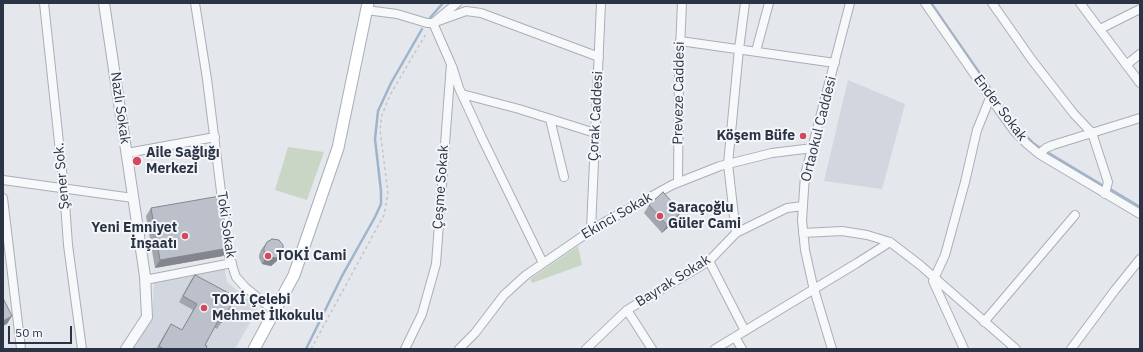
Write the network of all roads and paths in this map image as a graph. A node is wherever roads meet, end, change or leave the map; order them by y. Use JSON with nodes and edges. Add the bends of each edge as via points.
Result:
{"nodes":[{"id":1,"x":44,"y":3,"type":"edge"},
{"id":2,"x":104,"y":3,"type":"edge"},
{"id":3,"x":195,"y":3,"type":"edge"},
{"id":4,"x":457,"y":3,"type":"edge"},
{"id":5,"x":602,"y":3,"type":"edge"},
{"id":6,"x":682,"y":3,"type":"edge"},
{"id":7,"x":745,"y":3,"type":"edge"},
{"id":8,"x":769,"y":3,"type":"edge"},
{"id":9,"x":850,"y":3,"type":"edge"},
{"id":10,"x":925,"y":3,"type":"edge"},
{"id":11,"x":992,"y":3,"type":"edge"},
{"id":12,"x":1080,"y":3,"type":"edge"},
{"id":13,"x":367,"y":7,"type":"edge"},
{"id":14,"x":1140,"y":9,"type":"edge"},
{"id":15,"x":433,"y":23,"type":"junction"},
{"id":16,"x":1100,"y":29,"type":"junction"},
{"id":17,"x":680,"y":41,"type":"junction"},
{"id":18,"x":739,"y":49,"type":"junction"},
{"id":19,"x":756,"y":52,"type":"junction"},
{"id":20,"x":1140,"y":54,"type":"edge"},
{"id":21,"x":599,"y":57,"type":"junction"},
{"id":22,"x":835,"y":63,"type":"junction"},
{"id":23,"x":451,"y":64,"type":"junction"},
{"id":24,"x":1126,"y":65,"type":"junction"},
{"id":25,"x":1140,"y":83,"type":"edge"},
{"id":26,"x":462,"y":94,"type":"junction"},
{"id":27,"x":990,"y":98,"type":"junction"},
{"id":28,"x":1140,"y":118,"type":"edge"},
{"id":29,"x":550,"y":119,"type":"junction"},
{"id":30,"x":595,"y":133,"type":"junction"},
{"id":31,"x":1092,"y":133,"type":"junction"},
{"id":32,"x":215,"y":137,"type":"junction"},
{"id":33,"x":813,"y":148,"type":"junction"},
{"id":34,"x":127,"y":153,"type":"junction"},
{"id":35,"x":1039,"y":154,"type":"junction"},
{"id":36,"x":728,"y":164,"type":"junction"},
{"id":37,"x":564,"y":177,"type":"dead end"},
{"id":38,"x":3,"y":180,"type":"edge"},
{"id":39,"x":678,"y":182,"type":"junction"},
{"id":40,"x":64,"y":189,"type":"junction"},
{"id":41,"x":1105,"y":194,"type":"junction"},
{"id":42,"x":3,"y":198,"type":"edge"},
{"id":43,"x":133,"y":198,"type":"junction"},
{"id":44,"x":803,"y":206,"type":"junction"},
{"id":45,"x":1140,"y":214,"type":"edge"},
{"id":46,"x":1075,"y":215,"type":"dead end"},
{"id":47,"x":591,"y":230,"type":"junction"},
{"id":48,"x":736,"y":233,"type":"junction"},
{"id":49,"x":803,"y":233,"type":"junction"},
{"id":50,"x":890,"y":242,"type":"junction"},
{"id":51,"x":1140,"y":259,"type":"edge"},
{"id":52,"x":708,"y":261,"type":"junction"},
{"id":53,"x":232,"y":263,"type":"junction"},
{"id":54,"x":543,"y":263,"type":"junction"},
{"id":55,"x":934,"y":278,"type":"junction"},
{"id":56,"x":145,"y":280,"type":"junction"},
{"id":57,"x":814,"y":289,"type":"junction"},
{"id":58,"x":627,"y":310,"type":"junction"},
{"id":59,"x":274,"y":311,"type":"junction"},
{"id":60,"x":984,"y":322,"type":"junction"},
{"id":61,"x":745,"y":331,"type":"junction"},
{"id":62,"x":735,"y":336,"type":"junction"},
{"id":63,"x":20,"y":349,"type":"edge"},
{"id":64,"x":82,"y":349,"type":"edge"},
{"id":65,"x":126,"y":349,"type":"edge"},
{"id":66,"x":254,"y":349,"type":"edge"},
{"id":67,"x":311,"y":349,"type":"edge"},
{"id":68,"x":405,"y":349,"type":"edge"},
{"id":69,"x":459,"y":349,"type":"edge"},
{"id":70,"x":586,"y":349,"type":"edge"},
{"id":71,"x":652,"y":349,"type":"edge"},
{"id":72,"x":715,"y":349,"type":"edge"},
{"id":73,"x":742,"y":349,"type":"edge"},
{"id":74,"x":832,"y":349,"type":"edge"},
{"id":75,"x":964,"y":349,"type":"edge"},
{"id":76,"x":1016,"y":349,"type":"edge"},
{"id":77,"x":1071,"y":349,"type":"edge"}],
"edges":[{"from":1,"to":40,"type":"street","name":"Şener Sok."},
{"from":2,"to":34,"type":"street","name":"Nazlı Sokak"},
{"from":3,"to":32,"type":"street","name":"Toki Sokak"},
{"from":4,"to":15,"type":"street"},
{"from":5,"to":21,"type":"street","name":"Çorak Caddesi"},
{"from":6,"to":17,"type":"street","name":"Preveze Caddesi"},
{"from":7,"to":18,"type":"street"},
{"from":8,"to":19,"type":"street"},
{"from":9,"to":22,"type":"street","name":"Ortaokul Caddesi"},
{"from":10,"to":27,"type":"street","name":"Ender Sokak"},
{"from":11,"to":31,"type":"street","via":[[1032,60]]},
{"from":12,"to":16,"type":"street"},
{"from":13,"to":15,"type":"street"},
{"from":13,"to":59,"type":"main road","via":[[338,148],[294,274]]},
{"from":14,"to":16,"type":"street"},
{"from":15,"to":21,"type":"street","via":[[466,11],[481,13]]},
{"from":15,"to":23,"type":"street","name":"Çeşme Sokak"},
{"from":15,"to":67,"type":"path","via":[[390,95],[382,115],[380,130],[388,193],[384,215]]},
{"from":16,"to":24,"type":"street"},
{"from":17,"to":18,"type":"street"},
{"from":17,"to":39,"type":"street","name":"Preveze Caddesi"},
{"from":18,"to":19,"type":"street"},
{"from":18,"to":36,"type":"street"},
{"from":19,"to":22,"type":"street"},
{"from":20,"to":24,"type":"street"},
{"from":21,"to":30,"type":"street","name":"Çorak Caddesi"},
{"from":22,"to":33,"type":"street","name":"Ortaokul Caddesi"},
{"from":23,"to":26,"type":"street"},
{"from":23,"to":68,"type":"street","name":"Çeşme Sokak","via":[[436,264],[422,314]]},
{"from":24,"to":25,"type":"street"},
{"from":26,"to":29,"type":"street"},
{"from":26,"to":54,"type":"street"},
{"from":27,"to":35,"type":"street","name":"Ender Sokak","via":[[1015,132]]},
{"from":27,"to":55,"type":"street","via":[[978,130],[945,255]]},
{"from":28,"to":31,"type":"street"},
{"from":29,"to":30,"type":"street"},
{"from":29,"to":37,"type":"street"},
{"from":30,"to":47,"type":"street","name":"Çorak Caddesi"},
{"from":31,"to":35,"type":"street","via":[[1053,145]]},
{"from":31,"to":41,"type":"street","via":[[1108,182]]},
{"from":32,"to":34,"type":"street"},
{"from":32,"to":53,"type":"street","name":"Toki Sokak"},
{"from":33,"to":36,"type":"street","name":"Ekinci Sokak","via":[[772,153]]},
{"from":33,"to":44,"type":"street","name":"Ortaokul Caddesi","via":[[805,175]]},
{"from":34,"to":43,"type":"street","name":"Nazlı Sokak"},
{"from":35,"to":41,"type":"street","name":"Ender Sokak"},
{"from":36,"to":39,"type":"street","name":"Ekinci Sokak"},
{"from":36,"to":48,"type":"street"},
{"from":38,"to":40,"type":"street"},
{"from":39,"to":47,"type":"street","name":"Ekinci Sokak"},
{"from":40,"to":43,"type":"street"},
{"from":40,"to":64,"type":"street","name":"Şener Sok.","via":[[68,245]]},
{"from":41,"to":45,"type":"street","name":"Ender Sokak"},
{"from":42,"to":63,"type":"street"},
{"from":43,"to":56,"type":"street","name":"Nazlı Sokak"},
{"from":44,"to":48,"type":"street","name":"Bayrak Sokak","via":[[787,208]]},
{"from":44,"to":49,"type":"street","name":"Ortaokul Caddesi"},
{"from":46,"to":60,"type":"street"},
{"from":47,"to":54,"type":"street","name":"Ekinci Sokak"},
{"from":48,"to":52,"type":"street","name":"Bayrak Sokak"},
{"from":49,"to":50,"type":"street","via":[[842,231]]},
{"from":49,"to":57,"type":"street","name":"Ortaokul Caddesi"},
{"from":50,"to":55,"type":"street"},
{"from":50,"to":57,"type":"street"},
{"from":51,"to":77,"type":"street"},
{"from":52,"to":58,"type":"street","name":"Bayrak Sokak"},
{"from":52,"to":61,"type":"street"},
{"from":53,"to":56,"type":"street"},
{"from":53,"to":59,"type":"street","name":"Toki Sokak","via":[[236,277]]},
{"from":54,"to":69,"type":"street","name":"Ekinci Sokak","via":[[526,274],[504,295],[475,333]]},
{"from":55,"to":60,"type":"street"},
{"from":55,"to":75,"type":"street","via":[[933,282]]},
{"from":56,"to":65,"type":"street","name":"Nazlı Sokak","via":[[147,316]]},
{"from":57,"to":61,"type":"street"},
{"from":57,"to":74,"type":"street","name":"Ortaokul Caddesi"},
{"from":58,"to":70,"type":"street","name":"Bayrak Sokak"},
{"from":58,"to":71,"type":"street"},
{"from":59,"to":66,"type":"main road"},
{"from":60,"to":76,"type":"street"},
{"from":61,"to":62,"type":"street"},
{"from":62,"to":72,"type":"street"},
{"from":62,"to":73,"type":"street"}]}
